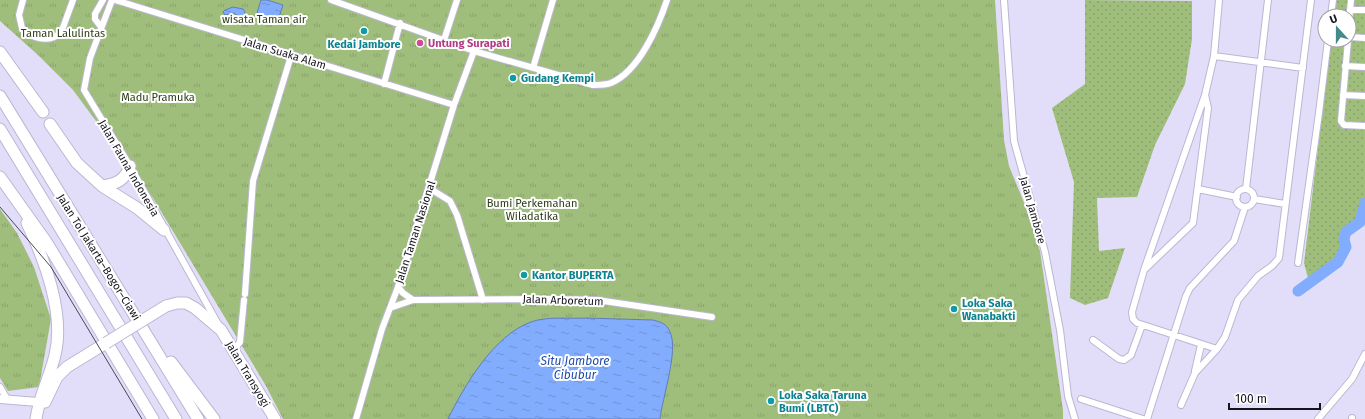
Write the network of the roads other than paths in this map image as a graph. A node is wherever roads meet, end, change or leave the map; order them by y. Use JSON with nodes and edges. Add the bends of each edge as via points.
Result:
{"nodes":[{"id":1,"x":23,"y":0,"type":"edge"},
{"id":2,"x":73,"y":0,"type":"edge"},
{"id":3,"x":104,"y":0,"type":"edge"},
{"id":4,"x":112,"y":0,"type":"edge"},
{"id":5,"x":115,"y":0,"type":"edge"},
{"id":6,"x":333,"y":0,"type":"edge"},
{"id":7,"x":457,"y":0,"type":"edge"},
{"id":8,"x":553,"y":0,"type":"edge"},
{"id":9,"x":667,"y":0,"type":"edge"},
{"id":10,"x":1004,"y":0,"type":"edge"},
{"id":11,"x":1219,"y":0,"type":"edge"},
{"id":12,"x":1268,"y":0,"type":"edge"},
{"id":13,"x":1311,"y":0,"type":"edge"},
{"id":14,"x":347,"y":3,"type":"edge"},
{"id":15,"x":400,"y":23,"type":"junction"},
{"id":16,"x":102,"y":27,"type":"junction"},
{"id":17,"x":444,"y":40,"type":"junction"},
{"id":18,"x":1327,"y":48,"type":"edge"},
{"id":19,"x":1347,"y":48,"type":"edge"},
{"id":20,"x":474,"y":51,"type":"junction"},
{"id":21,"x":0,"y":52,"type":"edge"},
{"id":22,"x":291,"y":56,"type":"junction"},
{"id":23,"x":1214,"y":56,"type":"junction"},
{"id":24,"x":1260,"y":62,"type":"junction"},
{"id":25,"x":1345,"y":66,"type":"junction"},
{"id":26,"x":1365,"y":67,"type":"edge"},
{"id":27,"x":534,"y":68,"type":"junction"},
{"id":28,"x":1303,"y":68,"type":"junction"},
{"id":29,"x":384,"y":84,"type":"junction"},
{"id":30,"x":1205,"y":95,"type":"junction"},
{"id":31,"x":1343,"y":95,"type":"junction"},
{"id":32,"x":0,"y":96,"type":"edge"},
{"id":33,"x":1365,"y":96,"type":"edge"},
{"id":34,"x":454,"y":105,"type":"junction"},
{"id":35,"x":43,"y":112,"type":"dead end"},
{"id":36,"x":50,"y":124,"type":"dead end"},
{"id":37,"x":1365,"y":126,"type":"edge"},
{"id":38,"x":0,"y":129,"type":"edge"},
{"id":39,"x":130,"y":166,"type":"junction"},
{"id":40,"x":0,"y":177,"type":"edge"},
{"id":41,"x":102,"y":186,"type":"junction"},
{"id":42,"x":429,"y":188,"type":"junction"},
{"id":43,"x":1246,"y":189,"type":"junction"},
{"id":44,"x":1198,"y":190,"type":"junction"},
{"id":45,"x":1236,"y":197,"type":"junction"},
{"id":46,"x":1254,"y":199,"type":"junction"},
{"id":47,"x":1285,"y":204,"type":"junction"},
{"id":48,"x":1245,"y":207,"type":"junction"},
{"id":49,"x":164,"y":230,"type":"junction"},
{"id":50,"x":1298,"y":263,"type":"dead end"},
{"id":51,"x":1144,"y":270,"type":"junction"},
{"id":52,"x":398,"y":287,"type":"junction"},
{"id":53,"x":413,"y":300,"type":"junction"},
{"id":54,"x":483,"y":300,"type":"junction"},
{"id":55,"x":390,"y":308,"type":"junction"},
{"id":56,"x":134,"y":313,"type":"junction"},
{"id":57,"x":712,"y":317,"type":"dead end"},
{"id":58,"x":1142,"y":326,"type":"junction"},
{"id":59,"x":221,"y":330,"type":"junction"},
{"id":60,"x":1172,"y":335,"type":"junction"},
{"id":61,"x":1094,"y":340,"type":"dead end"},
{"id":62,"x":1201,"y":345,"type":"junction"},
{"id":63,"x":1217,"y":349,"type":"junction"},
{"id":64,"x":234,"y":350,"type":"junction"},
{"id":65,"x":1365,"y":354,"type":"edge"},
{"id":66,"x":1195,"y":373,"type":"junction"},
{"id":67,"x":0,"y":387,"type":"edge"},
{"id":68,"x":4,"y":399,"type":"edge"},
{"id":69,"x":1081,"y":399,"type":"dead end"},
{"id":70,"x":38,"y":402,"type":"junction"},
{"id":71,"x":1181,"y":405,"type":"dead end"},
{"id":72,"x":355,"y":417,"type":"edge"},
{"id":73,"x":37,"y":419,"type":"edge"},
{"id":74,"x":153,"y":419,"type":"edge"},
{"id":75,"x":176,"y":419,"type":"edge"},
{"id":76,"x":198,"y":419,"type":"edge"},
{"id":77,"x":214,"y":419,"type":"edge"},
{"id":78,"x":275,"y":419,"type":"edge"},
{"id":79,"x":1075,"y":419,"type":"edge"},
{"id":80,"x":1143,"y":419,"type":"edge"},
{"id":81,"x":1147,"y":419,"type":"edge"},
{"id":82,"x":1318,"y":419,"type":"edge"}],
"edges":[{"from":1,"to":2,"type":"street","via":[[19,15],[22,28],[27,33],[43,39],[60,33]]},
{"from":3,"to":16,"type":"street","via":[[95,16],[95,20]]},
{"from":4,"to":16,"type":"street","name":"Jalan Fauna Indonesia"},
{"from":5,"to":22,"type":"street","name":"Jalan Suaka Alam"},
{"from":6,"to":14,"type":"street"},
{"from":7,"to":17,"type":"street"},
{"from":8,"to":27,"type":"street"},
{"from":9,"to":27,"type":"street","via":[[660,19],[635,64],[611,83],[593,85]]},
{"from":10,"to":79,"type":"street","name":"Jalan Jambore","via":[[1013,136],[1045,252],[1060,330],[1068,396]]},
{"from":11,"to":23,"type":"street"},
{"from":12,"to":24,"type":"street"},
{"from":13,"to":28,"type":"street"},
{"from":14,"to":15,"type":"street"},
{"from":15,"to":17,"type":"street"},
{"from":15,"to":29,"type":"street"},
{"from":16,"to":39,"type":"street","name":"Jalan Fauna Indonesia","via":[[90,58],[84,90]]},
{"from":17,"to":20,"type":"street"},
{"from":18,"to":50,"type":"street"},
{"from":19,"to":25,"type":"street"},
{"from":20,"to":27,"type":"street"},
{"from":20,"to":34,"type":"street","name":"Jalan Taman Nasional"},
{"from":21,"to":35,"type":"highway"},
{"from":22,"to":29,"type":"street","name":"Jalan Suaka Alam"},
{"from":22,"to":64,"type":"street","via":[[253,181],[240,342]]},
{"from":23,"to":24,"type":"street"},
{"from":23,"to":30,"type":"street"},
{"from":24,"to":28,"type":"street"},
{"from":24,"to":43,"type":"street"},
{"from":25,"to":26,"type":"street"},
{"from":25,"to":31,"type":"street"},
{"from":28,"to":47,"type":"street"},
{"from":29,"to":34,"type":"street","name":"Jalan Suaka Alam"},
{"from":30,"to":44,"type":"street","via":[[1208,108]]},
{"from":30,"to":51,"type":"street"},
{"from":31,"to":33,"type":"street"},
{"from":31,"to":37,"type":"street","via":[[1341,120],[1344,125]]},
{"from":32,"to":56,"type":"highway","name":"Jalan Tol Jakarta–Bogor–Ciawi"},
{"from":34,"to":42,"type":"street","name":"Jalan Taman Nasional"},
{"from":36,"to":41,"type":"highway","via":[[77,163]]},
{"from":38,"to":75,"type":"highway","name":"Jalan Tol Jakarta–Bogor–Ciawi"},
{"from":39,"to":41,"type":"highway","via":[[121,181]]},
{"from":39,"to":49,"type":"street","name":"Jalan Fauna Indonesia"},
{"from":40,"to":70,"type":"highway","via":[[28,224],[57,308],[58,342],[55,357]]},
{"from":40,"to":74,"type":"highway","via":[[47,243]]},
{"from":41,"to":49,"type":"highway","via":[[137,208]]},
{"from":42,"to":52,"type":"street","name":"Jalan Taman Nasional"},
{"from":42,"to":54,"type":"street","via":[[450,201],[457,215]]},
{"from":43,"to":45,"type":"street","via":[[1239,192]]},
{"from":43,"to":46,"type":"street","via":[[1252,192]]},
{"from":44,"to":45,"type":"street"},
{"from":44,"to":51,"type":"street","via":[[1193,223]]},
{"from":45,"to":48,"type":"street","via":[[1239,204]]},
{"from":46,"to":47,"type":"street"},
{"from":46,"to":48,"type":"street","via":[[1250,206]]},
{"from":47,"to":63,"type":"street","via":[[1279,258],[1258,276],[1238,300],[1225,337]]},
{"from":48,"to":60,"type":"street","via":[[1234,241],[1190,288]]},
{"from":49,"to":59,"type":"street","name":"Jalan Fauna Indonesia"},
{"from":51,"to":58,"type":"street","via":[[1132,312],[1134,321]]},
{"from":52,"to":53,"type":"street","via":[[406,297]]},
{"from":52,"to":55,"type":"street","name":"Jalan Taman Nasional"},
{"from":53,"to":54,"type":"street","name":"Jalan Arboretum"},
{"from":53,"to":55,"type":"street","name":"Jalan Arboretum"},
{"from":54,"to":57,"type":"street","name":"Jalan Arboretum","via":[[597,300]]},
{"from":55,"to":72,"type":"street","name":"Jalan Taman Nasional"},
{"from":56,"to":76,"type":"highway","name":"Jalan Tol Jakarta–Bogor–Ciawi"},
{"from":56,"to":77,"type":"highway"},
{"from":58,"to":60,"type":"street"},
{"from":58,"to":61,"type":"street","via":[[1131,355],[1124,360]]},
{"from":59,"to":64,"type":"highway","name":"Jalan Transyogi"},
{"from":59,"to":73,"type":"highway","name":"Jalan Transyogi","bridge":true,"via":[[186,303],[177,302],[166,306],[67,367],[56,378]]},
{"from":60,"to":62,"type":"street"},
{"from":60,"to":81,"type":"street"},
{"from":62,"to":63,"type":"street"},
{"from":62,"to":66,"type":"street"},
{"from":63,"to":66,"type":"street"},
{"from":64,"to":78,"type":"highway","name":"Jalan Transyogi"},
{"from":65,"to":82,"type":"street","via":[[1352,379]]},
{"from":66,"to":71,"type":"street"},
{"from":67,"to":68,"type":"street"},
{"from":68,"to":70,"type":"street"},
{"from":69,"to":80,"type":"street"},
{"from":70,"to":73,"type":"highway"}]}
